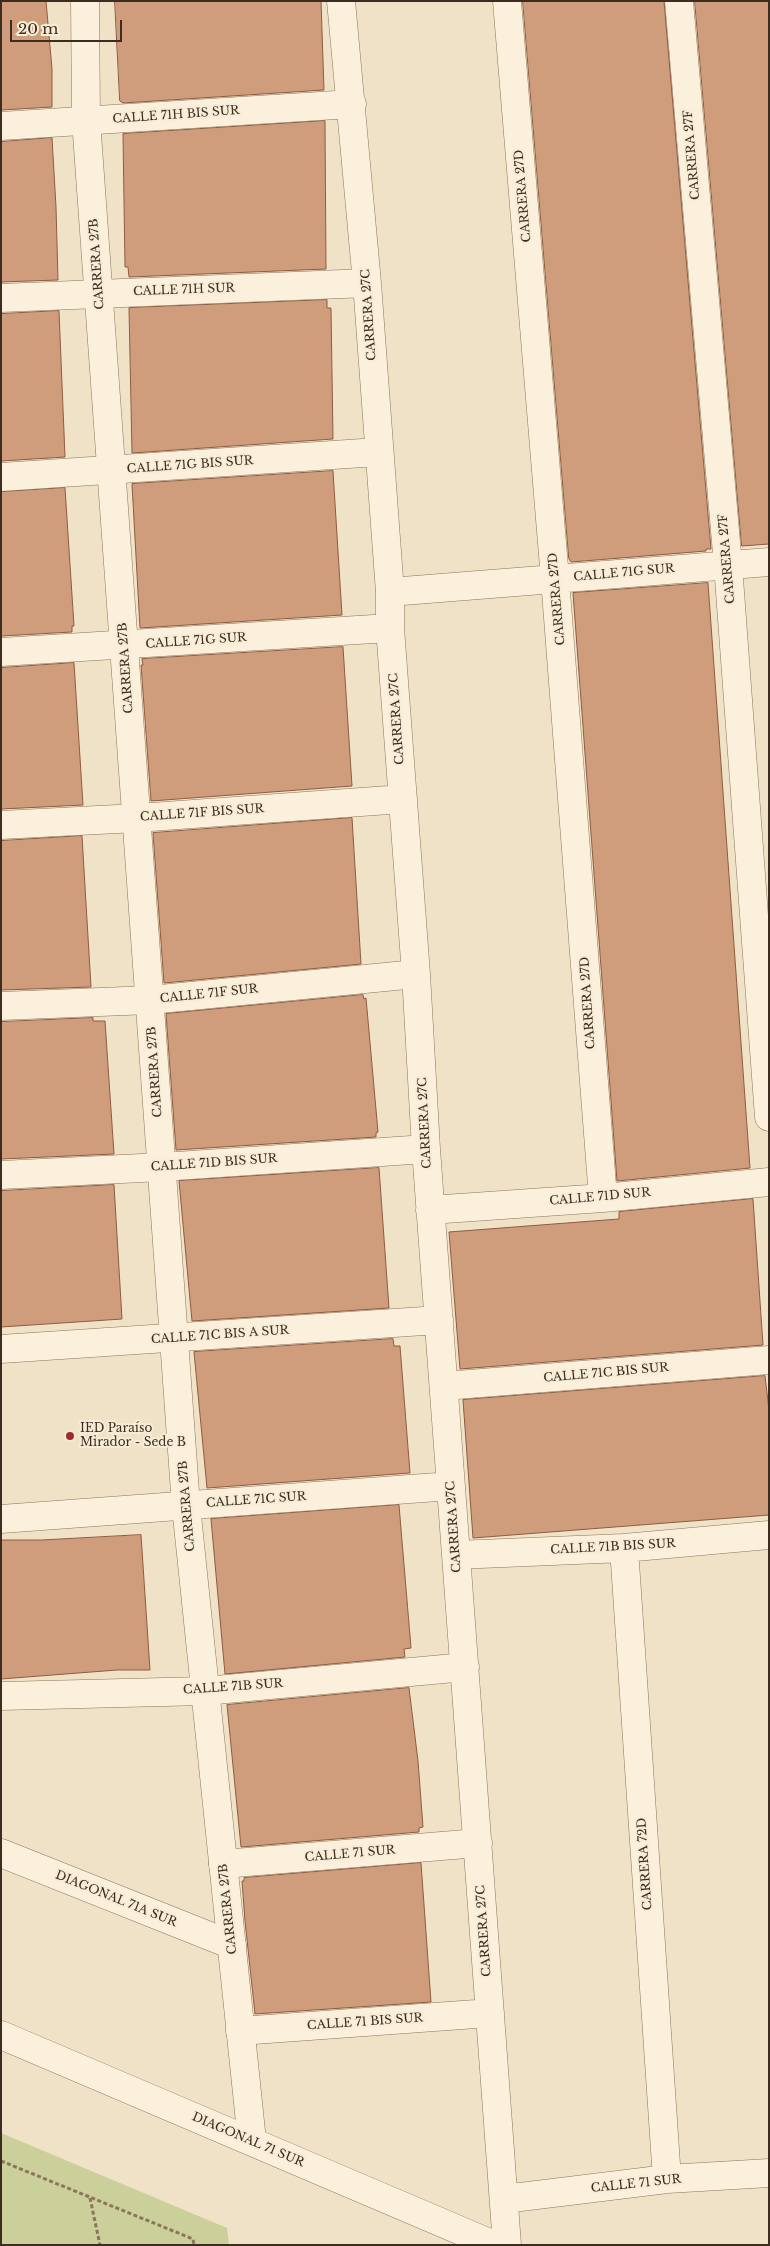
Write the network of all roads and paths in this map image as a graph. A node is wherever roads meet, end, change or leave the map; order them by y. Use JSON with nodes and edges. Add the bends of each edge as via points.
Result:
{"nodes":[{"id":1,"x":85,"y":1,"type":"edge"},
{"id":2,"x":341,"y":1,"type":"edge"},
{"id":3,"x":506,"y":1,"type":"edge"},
{"id":4,"x":679,"y":1,"type":"edge"},
{"id":5,"x":352,"y":104,"type":"junction"},
{"id":6,"x":86,"y":120,"type":"junction"},
{"id":7,"x":1,"y":126,"type":"edge"},
{"id":8,"x":368,"y":283,"type":"junction"},
{"id":9,"x":99,"y":293,"type":"junction"},
{"id":10,"x":1,"y":298,"type":"edge"},
{"id":11,"x":378,"y":452,"type":"junction"},
{"id":12,"x":112,"y":470,"type":"junction"},
{"id":13,"x":1,"y":477,"type":"edge"},
{"id":14,"x":769,"y":562,"type":"edge"},
{"id":15,"x":728,"y":565,"type":"junction"},
{"id":16,"x":555,"y":579,"type":"junction"},
{"id":17,"x":390,"y":592,"type":"junction"},
{"id":18,"x":390,"y":628,"type":"junction"},
{"id":19,"x":125,"y":646,"type":"junction"},
{"id":20,"x":1,"y":652,"type":"edge"},
{"id":21,"x":403,"y":799,"type":"junction"},
{"id":22,"x":137,"y":818,"type":"junction"},
{"id":23,"x":1,"y":825,"type":"edge"},
{"id":24,"x":416,"y":974,"type":"junction"},
{"id":25,"x":150,"y":1000,"type":"junction"},
{"id":26,"x":1,"y":1006,"type":"edge"},
{"id":27,"x":769,"y":1117,"type":"edge"},
{"id":28,"x":426,"y":1149,"type":"junction"},
{"id":29,"x":162,"y":1167,"type":"junction"},
{"id":30,"x":1,"y":1175,"type":"edge"},
{"id":31,"x":769,"y":1182,"type":"edge"},
{"id":32,"x":603,"y":1198,"type":"junction"},
{"id":33,"x":430,"y":1210,"type":"junction"},
{"id":34,"x":439,"y":1320,"type":"junction"},
{"id":35,"x":174,"y":1338,"type":"junction"},
{"id":36,"x":1,"y":1349,"type":"edge"},
{"id":37,"x":769,"y":1360,"type":"edge"},
{"id":38,"x":444,"y":1386,"type":"junction"},
{"id":39,"x":451,"y":1486,"type":"junction"},
{"id":40,"x":186,"y":1506,"type":"junction"},
{"id":41,"x":1,"y":1519,"type":"edge"},
{"id":42,"x":769,"y":1535,"type":"edge"},
{"id":43,"x":624,"y":1548,"type":"junction"},
{"id":44,"x":456,"y":1555,"type":"junction"},
{"id":45,"x":465,"y":1667,"type":"junction"},
{"id":46,"x":205,"y":1691,"type":"junction"},
{"id":47,"x":1,"y":1696,"type":"edge"},
{"id":48,"x":478,"y":1843,"type":"junction"},
{"id":49,"x":1,"y":1852,"type":"edge"},
{"id":50,"x":223,"y":1864,"type":"junction"},
{"id":51,"x":232,"y":1945,"type":"junction"},
{"id":52,"x":490,"y":2013,"type":"junction"},
{"id":53,"x":240,"y":2031,"type":"junction"},
{"id":54,"x":1,"y":2035,"type":"edge"},
{"id":55,"x":252,"y":2141,"type":"junction"},
{"id":56,"x":1,"y":2161,"type":"edge"},
{"id":57,"x":769,"y":2173,"type":"edge"},
{"id":58,"x":667,"y":2180,"type":"junction"},
{"id":59,"x":90,"y":2197,"type":"junction"},
{"id":60,"x":504,"y":2199,"type":"junction"},
{"id":61,"x":100,"y":2245,"type":"edge"},
{"id":62,"x":194,"y":2245,"type":"edge"},
{"id":63,"x":494,"y":2245,"type":"edge"},
{"id":64,"x":507,"y":2245,"type":"edge"}],
"edges":[{"from":1,"to":6,"type":"street","name":"CARRERA 27B"},
{"from":2,"to":5,"type":"street","name":"CARRERA 27C"},
{"from":3,"to":16,"type":"street","name":"CARRERA 27D"},
{"from":4,"to":15,"type":"street","name":"CARRERA 27F"},
{"from":5,"to":6,"type":"street","name":"CALLE 71H BIS SUR"},
{"from":5,"to":8,"type":"street","name":"CARRERA 27C"},
{"from":6,"to":7,"type":"street","name":"CALLE 71H BIS SUR"},
{"from":6,"to":9,"type":"street","name":"CARRERA 27B"},
{"from":8,"to":9,"type":"street","name":"CALLE 71H SUR"},
{"from":8,"to":11,"type":"street","name":"CARRERA 27C"},
{"from":9,"to":10,"type":"street","name":"CALLE 71H SUR"},
{"from":9,"to":12,"type":"street","name":"CARRERA 27B"},
{"from":11,"to":12,"type":"street","name":"CALLE 71G BIS SUR"},
{"from":11,"to":17,"type":"street","name":"CARRERA 27C"},
{"from":12,"to":13,"type":"street","name":"CALLE 71G BIS SUR"},
{"from":12,"to":19,"type":"street","name":"CARRERA 27B"},
{"from":14,"to":15,"type":"street","name":"CALLE 71G SUR"},
{"from":15,"to":16,"type":"street","name":"CALLE 71G SUR"},
{"from":15,"to":27,"type":"street","name":"CARRERA 27F"},
{"from":16,"to":17,"type":"street","name":"CALLE 71G SUR"},
{"from":16,"to":32,"type":"street","name":"CARRERA 27D"},
{"from":17,"to":18,"type":"street","name":"CARRERA 27C"},
{"from":18,"to":19,"type":"street","name":"CALLE 71G SUR"},
{"from":18,"to":21,"type":"street","name":"CARRERA 27C"},
{"from":19,"to":20,"type":"street","name":"CALLE 71G SUR"},
{"from":19,"to":22,"type":"street","name":"CARRERA 27B"},
{"from":21,"to":22,"type":"street","name":"CALLE 71F BIS SUR"},
{"from":21,"to":24,"type":"street","name":"CARRERA 27C"},
{"from":22,"to":23,"type":"street","name":"CALLE 71F BIS SUR"},
{"from":22,"to":25,"type":"street","name":"CARRERA 27B"},
{"from":24,"to":25,"type":"street","name":"CALLE 71F SUR"},
{"from":24,"to":28,"type":"street","name":"CARRERA 27C"},
{"from":25,"to":26,"type":"street","name":"CALLE 71F SUR"},
{"from":25,"to":29,"type":"street","name":"CARRERA 27B"},
{"from":28,"to":29,"type":"street","name":"CALLE 71D BIS SUR"},
{"from":28,"to":33,"type":"street","name":"CARRERA 27C"},
{"from":29,"to":30,"type":"street","name":"CALLE 71D BIS SUR"},
{"from":29,"to":35,"type":"street","name":"CARRERA 27B"},
{"from":31,"to":32,"type":"street","name":"CALLE 71D SUR"},
{"from":32,"to":33,"type":"street","name":"CALLE 71D SUR"},
{"from":33,"to":34,"type":"street","name":"CARRERA 27C"},
{"from":34,"to":35,"type":"street","name":"CALLE 71C BIS A SUR"},
{"from":34,"to":38,"type":"street","name":"CARRERA 27C"},
{"from":35,"to":36,"type":"street","name":"CALLE 71C BIS A SUR"},
{"from":35,"to":40,"type":"street","name":"CARRERA 27B"},
{"from":37,"to":38,"type":"street","name":"CALLE 71C BIS SUR"},
{"from":38,"to":39,"type":"street","name":"CARRERA 27C"},
{"from":39,"to":40,"type":"street","name":"CALLE 71C SUR"},
{"from":39,"to":44,"type":"street","name":"CARRERA 27C"},
{"from":40,"to":41,"type":"street","name":"CALLE 71C SUR"},
{"from":40,"to":46,"type":"street","name":"CARRERA 27B"},
{"from":42,"to":43,"type":"street","name":"CALLE 71B BIS SUR"},
{"from":43,"to":44,"type":"street","name":"CALLE 71B BIS SUR"},
{"from":43,"to":58,"type":"street","name":"CARRERA 72D"},
{"from":44,"to":45,"type":"street","name":"CARRERA 27C"},
{"from":45,"to":46,"type":"street","name":"CALLE 71B SUR"},
{"from":45,"to":48,"type":"street","name":"CARRERA 27C"},
{"from":46,"to":47,"type":"street","name":"CALLE 71B SUR"},
{"from":46,"to":50,"type":"street","name":"CARRERA 27B"},
{"from":48,"to":50,"type":"street","name":"CALLE 71 SUR"},
{"from":48,"to":52,"type":"street","name":"CARRERA 27C"},
{"from":49,"to":51,"type":"street","name":"DIAGONAL 71A SUR"},
{"from":50,"to":51,"type":"street","name":"CARRERA 27B"},
{"from":51,"to":53,"type":"street","name":"CARRERA 27B"},
{"from":52,"to":53,"type":"street","name":"CALLE 71 BIS SUR"},
{"from":52,"to":60,"type":"street","name":"CARRERA 27C"},
{"from":53,"to":55,"type":"street","name":"CARRERA 27B"},
{"from":54,"to":55,"type":"street","name":"DIAGONAL 71 SUR"},
{"from":55,"to":63,"type":"street","name":"DIAGONAL 71 SUR"},
{"from":56,"to":59,"type":"path"},
{"from":57,"to":58,"type":"street","name":"CALLE 71 SUR"},
{"from":58,"to":60,"type":"street","name":"CALLE 71 SUR"},
{"from":59,"to":61,"type":"path"},
{"from":59,"to":62,"type":"path","via":[[193,2239]]},
{"from":60,"to":64,"type":"street","name":"CARRERA 27C"}]}
